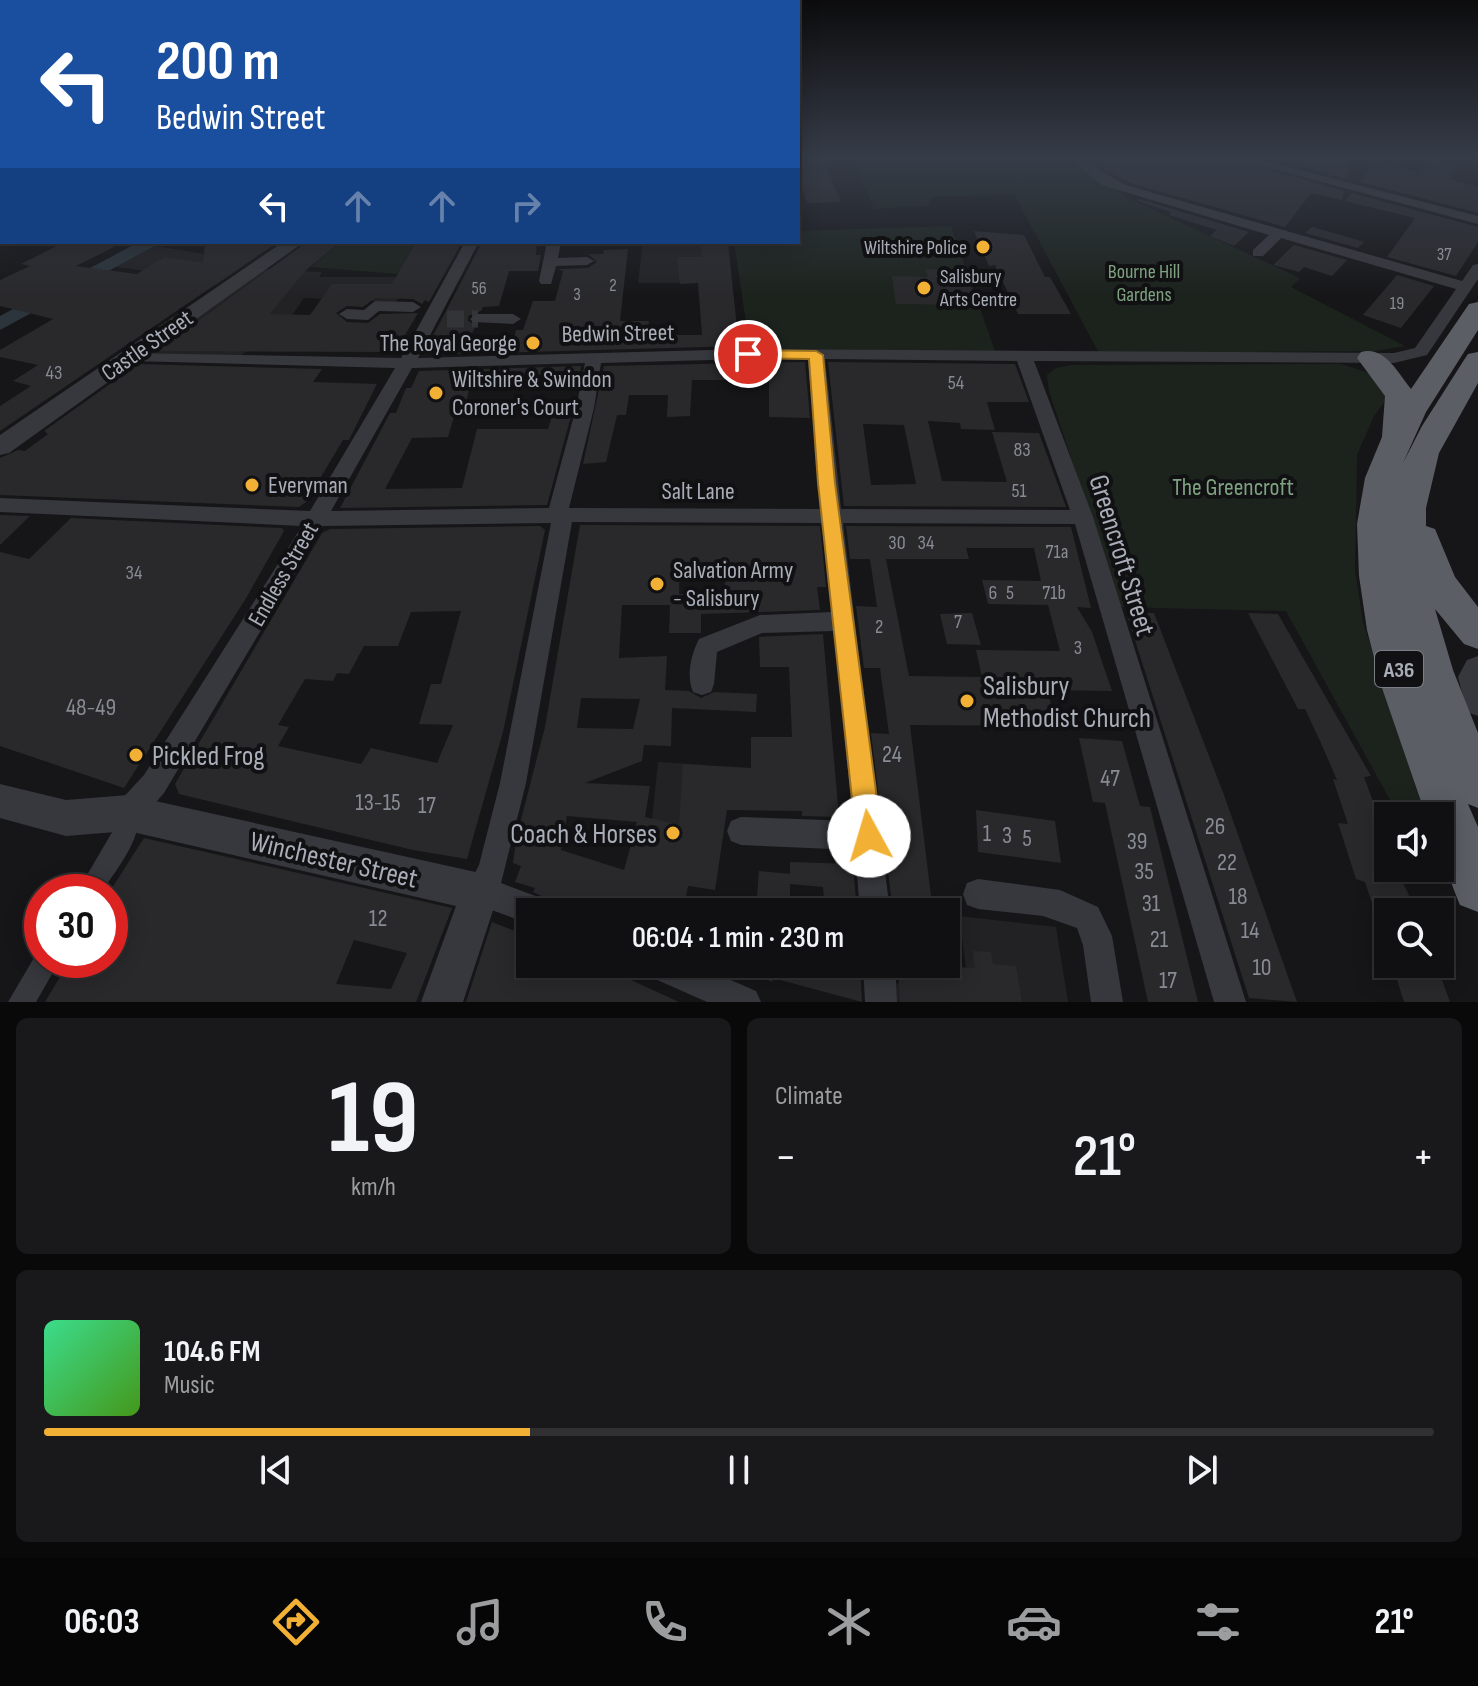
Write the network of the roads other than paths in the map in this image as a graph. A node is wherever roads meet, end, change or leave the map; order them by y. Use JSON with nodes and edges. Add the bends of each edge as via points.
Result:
{"nodes":[{"id":1,"x":1174,"y":203,"type":"edge"},
{"id":2,"x":1411,"y":203,"type":"edge"},
{"id":3,"x":1478,"y":220,"type":"edge"},
{"id":4,"x":1279,"y":232,"type":"junction"},
{"id":5,"x":292,"y":244,"type":"edge"},
{"id":6,"x":471,"y":244,"type":"edge"},
{"id":7,"x":554,"y":244,"type":"edge"},
{"id":8,"x":1258,"y":253,"type":"dead end"},
{"id":9,"x":587,"y":261,"type":"dead end"},
{"id":10,"x":550,"y":262,"type":"junction"},
{"id":11,"x":1478,"y":268,"type":"edge"},
{"id":12,"x":546,"y":281,"type":"dead end"},
{"id":13,"x":1471,"y":299,"type":"edge"},
{"id":14,"x":431,"y":312,"type":"junction"},
{"id":15,"x":347,"y":314,"type":"dead end"},
{"id":16,"x":478,"y":319,"type":"tunnel mouth"},
{"id":17,"x":513,"y":319,"type":"dead end"},
{"id":18,"x":816,"y":355,"type":"junction"},
{"id":19,"x":131,"y":356,"type":"junction"},
{"id":20,"x":594,"y":357,"type":"junction"},
{"id":21,"x":1024,"y":357,"type":"junction"},
{"id":22,"x":1371,"y":358,"type":"junction"},
{"id":23,"x":1478,"y":360,"type":"edge"},
{"id":24,"x":405,"y":363,"type":"junction"},
{"id":25,"x":1395,"y":442,"type":"junction"},
{"id":26,"x":0,"y":447,"type":"edge"},
{"id":27,"x":1410,"y":499,"type":"junction"},
{"id":28,"x":0,"y":505,"type":"edge"},
{"id":29,"x":563,"y":515,"type":"junction"},
{"id":30,"x":831,"y":516,"type":"junction"},
{"id":31,"x":1083,"y":517,"type":"junction"},
{"id":32,"x":314,"y":519,"type":"junction"},
{"id":33,"x":845,"y":621,"type":"junction"},
{"id":34,"x":1478,"y":633,"type":"edge"},
{"id":35,"x":1478,"y":669,"type":"edge"},
{"id":36,"x":702,"y":684,"type":"dead end"},
{"id":37,"x":1478,"y":702,"type":"edge"},
{"id":38,"x":1478,"y":786,"type":"edge"},
{"id":39,"x":0,"y":801,"type":"edge"},
{"id":40,"x":128,"y":813,"type":"junction"},
{"id":41,"x":741,"y":831,"type":"dead end"},
{"id":42,"x":869,"y":836,"type":"junction"},
{"id":43,"x":100,"y":874,"type":"edge"},
{"id":44,"x":1478,"y":887,"type":"edge"},
{"id":45,"x":480,"y":892,"type":"junction"},
{"id":46,"x":978,"y":894,"type":"dead end"},
{"id":47,"x":874,"y":898,"type":"edge"},
{"id":48,"x":516,"y":902,"type":"edge"},
{"id":49,"x":36,"y":978,"type":"edge"},
{"id":50,"x":689,"y":978,"type":"edge"},
{"id":51,"x":880,"y":978,"type":"edge"},
{"id":52,"x":21,"y":1002,"type":"edge"},
{"id":53,"x":442,"y":1002,"type":"edge"},
{"id":54,"x":745,"y":1002,"type":"edge"},
{"id":55,"x":881,"y":1002,"type":"edge"},
{"id":56,"x":1107,"y":1002,"type":"edge"},
{"id":57,"x":1230,"y":1002,"type":"edge"}],
"edges":[{"from":1,"to":4,"type":"street"},
{"from":2,"to":3,"type":"street"},
{"from":4,"to":8,"type":"street"},
{"from":4,"to":13,"type":"street"},
{"from":5,"to":19,"type":"street","name":"Castle Street"},
{"from":6,"to":14,"type":"street","name":"Endless Street"},
{"from":7,"to":10,"type":"street"},
{"from":9,"to":10,"type":"street"},
{"from":10,"to":12,"type":"street"},
{"from":11,"to":13,"type":"street","name":"Bedwin Street"},
{"from":13,"to":22,"type":"street","name":"Bedwin Street","via":[[1421,352]]},
{"from":13,"to":25,"type":"highway","number":"A36"},
{"from":14,"to":15,"type":"street","via":[[375,306],[368,315]]},
{"from":14,"to":24,"type":"street","name":"Endless Street"},
{"from":16,"to":17,"type":"street"},
{"from":18,"to":20,"type":"street","name":"Bedwin Street"},
{"from":18,"to":21,"type":"street","name":"Bedwin Street"},
{"from":18,"to":30,"type":"street"},
{"from":19,"to":24,"type":"street","name":"Bedwin Street"},
{"from":19,"to":26,"type":"street","name":"Castle Street"},
{"from":20,"to":24,"type":"street","name":"Bedwin Street"},
{"from":20,"to":29,"type":"street","via":[[559,508]]},
{"from":21,"to":22,"type":"street","name":"Bedwin Street"},
{"from":21,"to":31,"type":"street","name":"Greencroft Street"},
{"from":22,"to":25,"type":"highway","via":[[1400,395]]},
{"from":23,"to":27,"type":"highway","number":"A36","via":[[1419,465]]},
{"from":24,"to":32,"type":"street","name":"Endless Street"},
{"from":25,"to":44,"type":"highway","number":"A36","via":[[1378,494],[1379,599],[1411,709]]},
{"from":27,"to":34,"type":"highway","via":[[1435,579]]},
{"from":27,"to":38,"type":"highway","number":"A36","via":[[1410,564],[1419,625]]},
{"from":28,"to":32,"type":"street","name":"Salt Lane"},
{"from":29,"to":30,"type":"street","name":"Salt Lane"},
{"from":29,"to":32,"type":"street","name":"Salt Lane"},
{"from":29,"to":45,"type":"street","via":[[513,783],[492,870]]},
{"from":30,"to":31,"type":"street","name":"Salt Lane"},
{"from":30,"to":33,"type":"street"},
{"from":31,"to":57,"type":"street","name":"Greencroft Street"},
{"from":32,"to":40,"type":"street","name":"Endless Street","via":[[154,784]]},
{"from":33,"to":36,"type":"street","via":[[760,624],[707,646]]},
{"from":33,"to":42,"type":"street"},
{"from":35,"to":37,"type":"street"},
{"from":39,"to":40,"type":"street","name":"Winchester Street","via":[[66,818]]},
{"from":40,"to":43,"type":"street","via":[[125,833]]},
{"from":40,"to":45,"type":"street","name":"Winchester Street"},
{"from":41,"to":42,"type":"street"},
{"from":42,"to":47,"type":"street"},
{"from":45,"to":48,"type":"street","name":"Winchester Street"},
{"from":45,"to":53,"type":"street"},
{"from":46,"to":56,"type":"street","via":[[1084,912],[1094,925]]},
{"from":49,"to":52,"type":"street"},
{"from":50,"to":54,"type":"street"},
{"from":51,"to":55,"type":"street"}]}
